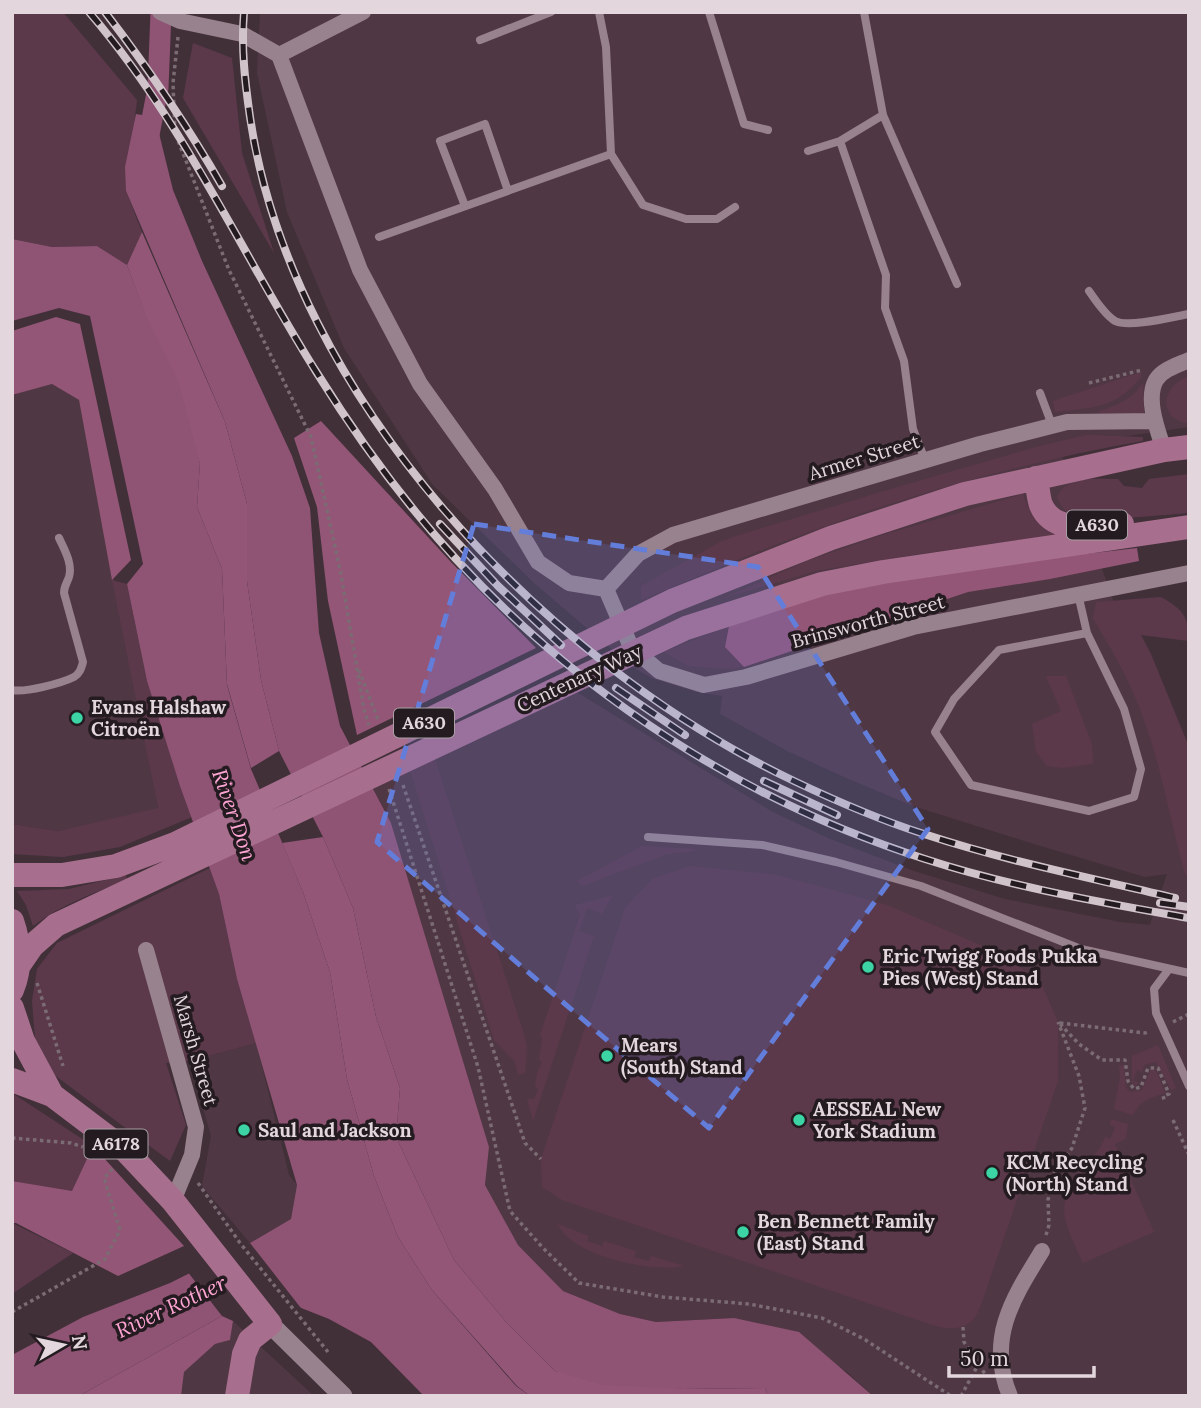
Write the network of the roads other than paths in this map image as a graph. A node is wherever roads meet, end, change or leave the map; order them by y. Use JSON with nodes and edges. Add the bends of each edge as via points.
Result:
{"nodes":[{"id":1,"x":363,"y":12,"type":"edge"},
{"id":2,"x":551,"y":12,"type":"edge"},
{"id":3,"x":599,"y":12,"type":"edge"},
{"id":4,"x":709,"y":12,"type":"edge"},
{"id":5,"x":864,"y":12,"type":"edge"},
{"id":6,"x":171,"y":17,"type":"edge"},
{"id":7,"x":204,"y":19,"type":"edge"},
{"id":8,"x":480,"y":40,"type":"dead end"},
{"id":9,"x":279,"y":55,"type":"junction"},
{"id":10,"x":883,"y":116,"type":"junction"},
{"id":11,"x":768,"y":130,"type":"dead end"},
{"id":12,"x":840,"y":141,"type":"junction"},
{"id":13,"x":808,"y":151,"type":"dead end"},
{"id":14,"x":611,"y":154,"type":"junction"},
{"id":15,"x":508,"y":191,"type":"junction"},
{"id":16,"x":465,"y":206,"type":"junction"},
{"id":17,"x":735,"y":207,"type":"dead end"},
{"id":18,"x":379,"y":237,"type":"dead end"},
{"id":19,"x":957,"y":284,"type":"dead end"},
{"id":20,"x":1089,"y":291,"type":"dead end"},
{"id":21,"x":1189,"y":314,"type":"edge"},
{"id":22,"x":1189,"y":360,"type":"edge"},
{"id":23,"x":1040,"y":393,"type":"dead end"},
{"id":24,"x":1156,"y":421,"type":"junction"},
{"id":25,"x":1052,"y":425,"type":"junction"},
{"id":26,"x":1189,"y":447,"type":"edge"},
{"id":27,"x":1164,"y":450,"type":"junction"},
{"id":28,"x":925,"y":460,"type":"junction"},
{"id":29,"x":1036,"y":478,"type":"junction"},
{"id":30,"x":1189,"y":521,"type":"edge"},
{"id":31,"x":1189,"y":527,"type":"edge"},
{"id":32,"x":60,"y":538,"type":"dead end"},
{"id":33,"x":1188,"y":575,"type":"edge"},
{"id":34,"x":606,"y":589,"type":"junction"},
{"id":35,"x":1078,"y":594,"type":"junction"},
{"id":36,"x":1087,"y":633,"type":"junction"},
{"id":37,"x":12,"y":690,"type":"edge"},
{"id":38,"x":648,"y":837,"type":"dead end"},
{"id":39,"x":182,"y":853,"type":"junction"},
{"id":40,"x":12,"y":875,"type":"edge"},
{"id":41,"x":12,"y":921,"type":"edge"},
{"id":42,"x":146,"y":950,"type":"dead end"},
{"id":43,"x":1169,"y":969,"type":"junction"},
{"id":44,"x":26,"y":971,"type":"junction"},
{"id":45,"x":1189,"y":973,"type":"edge"},
{"id":46,"x":12,"y":990,"type":"edge"},
{"id":47,"x":12,"y":1008,"type":"edge"},
{"id":48,"x":12,"y":1080,"type":"edge"},
{"id":49,"x":1189,"y":1086,"type":"edge"},
{"id":50,"x":51,"y":1095,"type":"junction"},
{"id":51,"x":173,"y":1200,"type":"junction"},
{"id":52,"x":1042,"y":1251,"type":"road end"},
{"id":53,"x":266,"y":1320,"type":"junction"},
{"id":54,"x":237,"y":1396,"type":"edge"},
{"id":55,"x":343,"y":1396,"type":"edge"},
{"id":56,"x":1010,"y":1396,"type":"edge"}],
"edges":[{"from":1,"to":9,"type":"street"},
{"from":2,"to":8,"type":"lane"},
{"from":3,"to":14,"type":"lane","via":[[606,47]]},
{"from":4,"to":11,"type":"lane","via":[[744,124]]},
{"from":5,"to":10,"type":"lane"},
{"from":6,"to":7,"type":"street"},
{"from":7,"to":9,"type":"street"},
{"from":9,"to":34,"type":"street","via":[[360,270],[420,384],[495,489],[538,562],[569,583]]},
{"from":10,"to":12,"type":"lane"},
{"from":10,"to":19,"type":"lane"},
{"from":12,"to":13,"type":"lane"},
{"from":12,"to":28,"type":"lane","via":[[886,275],[885,308],[904,361],[913,429]]},
{"from":14,"to":15,"type":"lane"},
{"from":14,"to":17,"type":"lane","via":[[643,205],[686,219],[718,219]]},
{"from":15,"to":16,"type":"lane"},
{"from":15,"to":16,"type":"lane","via":[[485,124],[440,141]]},
{"from":16,"to":18,"type":"lane"},
{"from":20,"to":21,"type":"lane","via":[[1115,321],[1127,324]]},
{"from":22,"to":24,"type":"street","via":[[1156,380],[1152,399]]},
{"from":23,"to":25,"type":"lane"},
{"from":24,"to":25,"type":"street","name":"Armer Street"},
{"from":24,"to":27,"type":"street"},
{"from":25,"to":28,"type":"street","name":"Armer Street"},
{"from":26,"to":27,"type":"main road","name":"Centenary Way","number":"A630"},
{"from":27,"to":29,"type":"main road","name":"Centenary Way","number":"A630"},
{"from":28,"to":34,"type":"street","name":"Armer Street","via":[[673,536],[638,554]]},
{"from":29,"to":30,"type":"main road","number":"A630","via":[[1042,506],[1052,520],[1067,526]]},
{"from":29,"to":39,"type":"main road","name":"Centenary Way","number":"A630","via":[[965,494],[831,538],[672,601]]},
{"from":31,"to":39,"type":"main road","name":"Centenary Way","number":"A630","via":[[822,584],[686,628]]},
{"from":32,"to":37,"type":"lane","via":[[70,564],[64,593],[81,670],[66,680],[27,691]]},
{"from":33,"to":35,"type":"street","name":"Brinsworth Street"},
{"from":34,"to":35,"type":"street","name":"Brinsworth Street","via":[[631,647],[659,671],[705,685],[913,627]]},
{"from":35,"to":36,"type":"lane"},
{"from":36,"to":36,"type":"lane","via":[[1124,709],[1141,769],[1134,797],[1089,811],[971,785],[935,732],[954,699],[999,650]]},
{"from":38,"to":43,"type":"lane","via":[[762,845],[836,862],[921,886],[1082,949]]},
{"from":39,"to":40,"type":"main road","name":"Centenary Way","number":"A630","via":[[62,875]]},
{"from":39,"to":44,"type":"main road","name":"Centenary Way","number":"A630","via":[[56,925],[32,946]]},
{"from":41,"to":44,"type":"main road","number":"A630"},
{"from":42,"to":51,"type":"street","name":"Marsh Street","via":[[196,1127],[192,1155]]},
{"from":43,"to":45,"type":"lane"},
{"from":43,"to":49,"type":"lane","via":[[1154,989],[1156,1013]]},
{"from":44,"to":46,"type":"main road","number":"A630"},
{"from":47,"to":50,"type":"main road","number":"A6178"},
{"from":48,"to":50,"type":"main road","number":"A6178"},
{"from":50,"to":51,"type":"main road","number":"A6178","via":[[126,1151]]},
{"from":51,"to":53,"type":"main road","number":"A6178"},
{"from":52,"to":56,"type":"street","via":[[1007,1315],[999,1349]]},
{"from":53,"to":54,"type":"main road","via":[[244,1354]]},
{"from":53,"to":55,"type":"street"}]}
